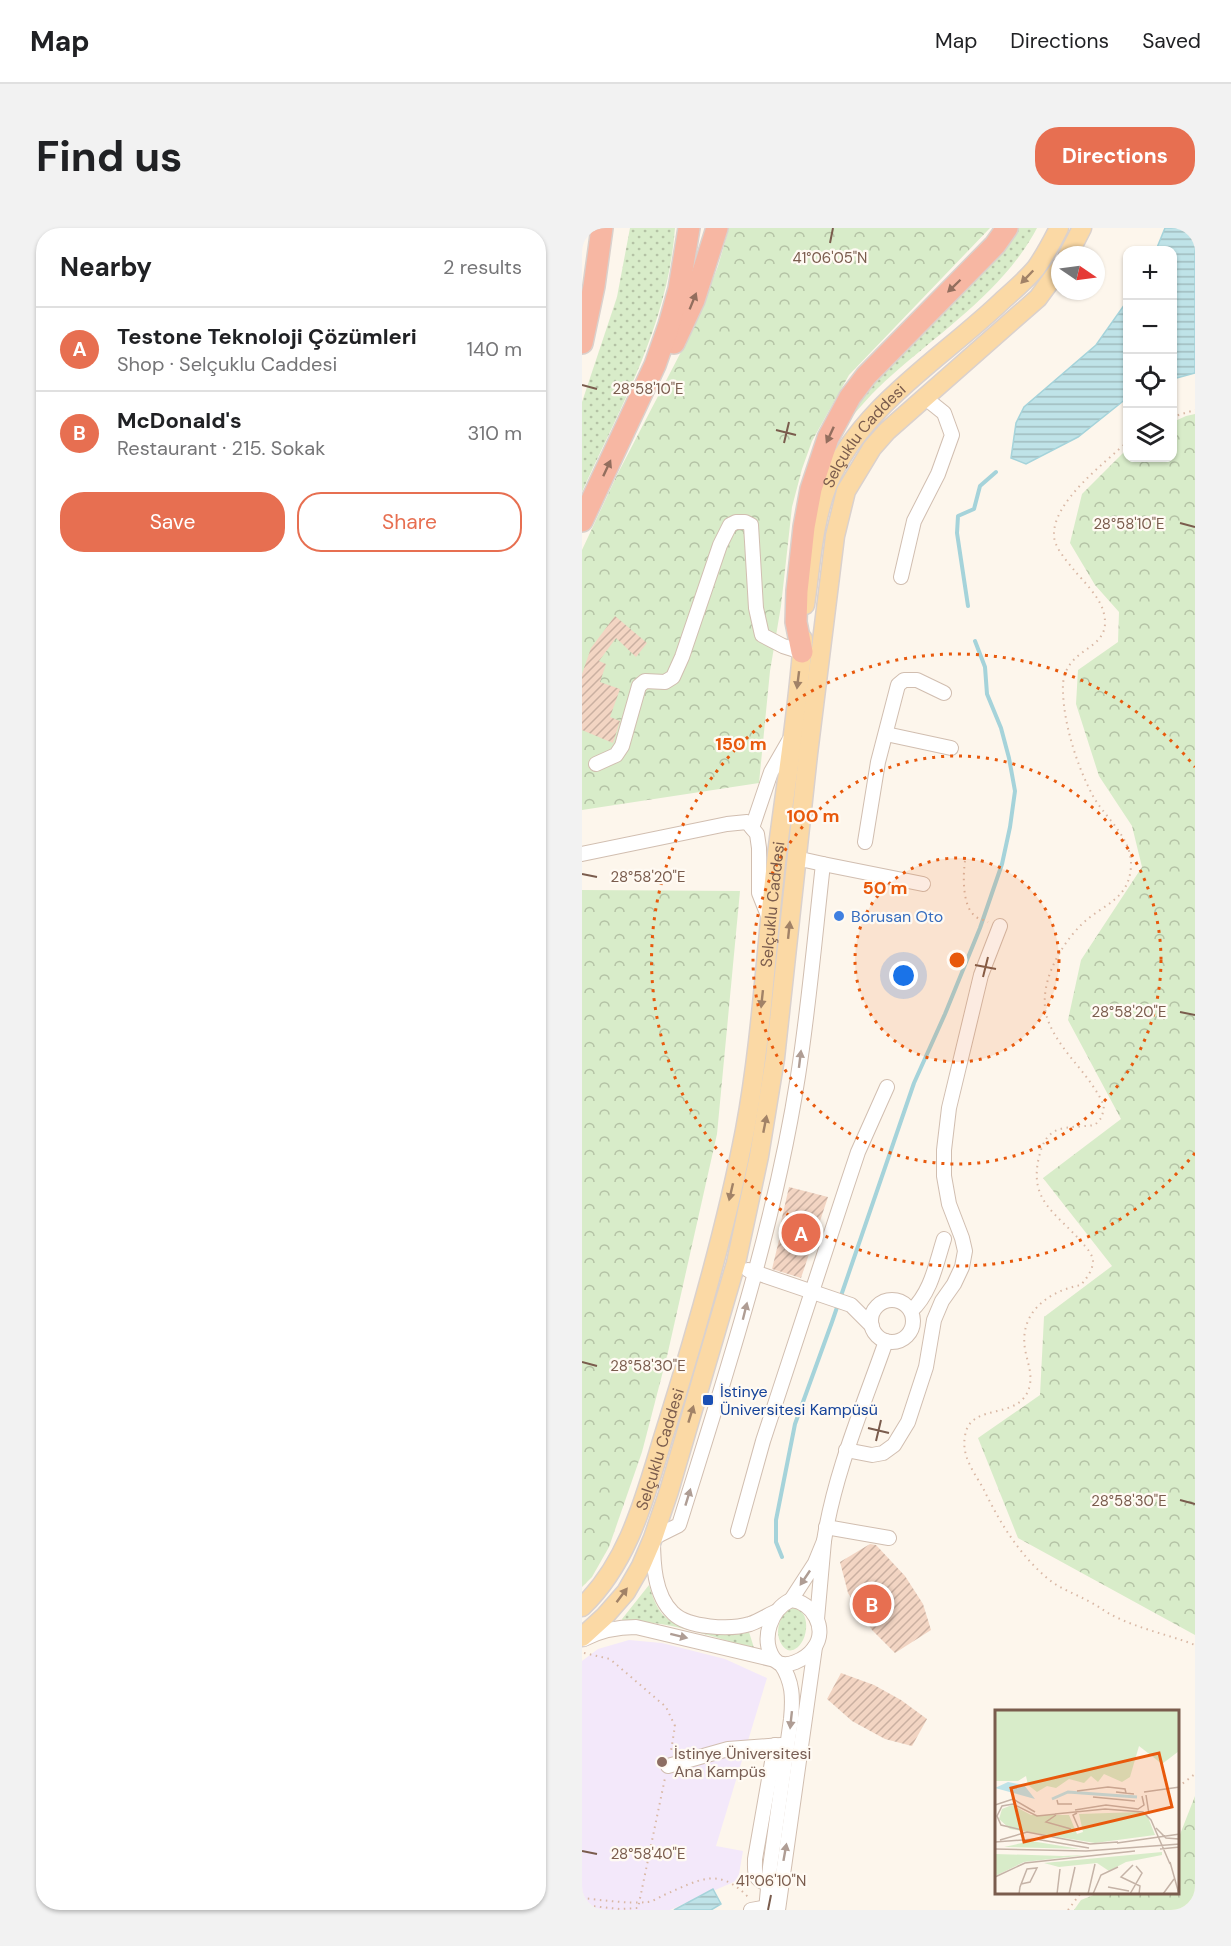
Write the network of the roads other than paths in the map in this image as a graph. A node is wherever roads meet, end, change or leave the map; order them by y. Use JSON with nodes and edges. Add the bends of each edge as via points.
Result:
{"nodes":[{"id":1,"x":602,"y":228,"type":"edge"},
{"id":2,"x":614,"y":228,"type":"edge"},
{"id":3,"x":689,"y":228,"type":"edge"},
{"id":4,"x":717,"y":228,"type":"edge"},
{"id":5,"x":1008,"y":228,"type":"edge"},
{"id":6,"x":1059,"y":228,"type":"edge"},
{"id":7,"x":1082,"y":228,"type":"edge"},
{"id":8,"x":1073,"y":246,"type":"edge"},
{"id":9,"x":1051,"y":279,"type":"edge"},
{"id":10,"x":594,"y":286,"type":"junction"},
{"id":11,"x":582,"y":343,"type":"edge"},
{"id":12,"x":924,"y":397,"type":"junction"},
{"id":13,"x":635,"y":408,"type":"junction"},
{"id":14,"x":582,"y":521,"type":"edge"},
{"id":15,"x":901,"y":577,"type":"dead end"},
{"id":16,"x":802,"y":652,"type":"junction"},
{"id":17,"x":944,"y":693,"type":"dead end"},
{"id":18,"x":886,"y":734,"type":"junction"},
{"id":19,"x":791,"y":737,"type":"junction"},
{"id":20,"x":951,"y":748,"type":"dead end"},
{"id":21,"x":596,"y":764,"type":"dead end"},
{"id":22,"x":752,"y":828,"type":"junction"},
{"id":23,"x":865,"y":842,"type":"dead end"},
{"id":24,"x":582,"y":854,"type":"edge"},
{"id":25,"x":796,"y":858,"type":"junction"},
{"id":26,"x":823,"y":864,"type":"junction"},
{"id":27,"x":923,"y":884,"type":"dead end"},
{"id":28,"x":770,"y":920,"type":"junction"},
{"id":29,"x":994,"y":924,"type":"road end"},
{"id":30,"x":887,"y":1087,"type":"dead end"},
{"id":31,"x":944,"y":1239,"type":"dead end"},
{"id":32,"x":736,"y":1263,"type":"junction"},
{"id":33,"x":755,"y":1273,"type":"junction"},
{"id":34,"x":819,"y":1294,"type":"junction"},
{"id":35,"x":911,"y":1311,"type":"junction"},
{"id":36,"x":872,"y":1326,"type":"junction"},
{"id":37,"x":886,"y":1341,"type":"junction"},
{"id":38,"x":846,"y":1450,"type":"junction"},
{"id":39,"x":738,"y":1531,"type":"dead end"},
{"id":40,"x":825,"y":1534,"type":"junction"},
{"id":41,"x":652,"y":1538,"type":"junction"},
{"id":42,"x":889,"y":1538,"type":"dead end"},
{"id":43,"x":791,"y":1600,"type":"junction"},
{"id":44,"x":582,"y":1607,"type":"edge"},
{"id":45,"x":775,"y":1612,"type":"junction"},
{"id":46,"x":817,"y":1619,"type":"junction"},
{"id":47,"x":582,"y":1639,"type":"edge"},
{"id":48,"x":815,"y":1647,"type":"junction"},
{"id":49,"x":778,"y":1662,"type":"junction"},
{"id":50,"x":788,"y":1745,"type":"junction"},
{"id":51,"x":668,"y":1766,"type":"road end"},
{"id":52,"x":763,"y":1909,"type":"edge"}],
"edges":[{"from":1,"to":10,"type":"highway"},
{"from":2,"to":10,"type":"highway"},
{"from":3,"to":13,"type":"highway","via":[[669,325]]},
{"from":13,"to":4,"type":"highway","one_way":true,"via":[[680,333]]},
{"from":5,"to":16,"type":"highway","one_way":true,"via":[[866,376],[828,438],[811,489],[804,527],[796,622]]},
{"from":6,"to":16,"type":"main road","name":"Selçuklu Caddesi","one_way":true,"via":[[1035,269],[988,315],[895,394],[853,438],[828,484],[819,513]]},
{"from":7,"to":8,"type":"main road"},
{"from":9,"to":12,"type":"main road","name":"Selçuklu Caddesi","via":[[1031,304]]},
{"from":10,"to":11,"type":"highway"},
{"from":12,"to":15,"type":"street","via":[[944,413],[952,435],[915,521]]},
{"from":12,"to":25,"type":"main road","name":"Selçuklu Caddesi","via":[[872,448],[846,491],[839,516]]},
{"from":14,"to":13,"type":"highway","one_way":true},
{"from":16,"to":19,"type":"main road","name":"Selçuklu Caddesi","one_way":true},
{"from":16,"to":21,"type":"street","via":[[762,634],[756,608],[751,525],[730,525],[673,677],[665,682],[645,681],[639,686],[622,746],[616,755]]},
{"from":17,"to":18,"type":"street","via":[[917,680],[904,680],[898,686]]},
{"from":18,"to":20,"type":"street"},
{"from":18,"to":23,"type":"street"},
{"from":19,"to":22,"type":"street","via":[[771,772]]},
{"from":19,"to":28,"type":"main road","name":"Selçuklu Caddesi"},
{"from":22,"to":24,"type":"street","via":[[747,822],[727,824]]},
{"from":22,"to":28,"type":"street","via":[[759,848],[759,893]]},
{"from":25,"to":26,"type":"street"},
{"from":32,"to":25,"type":"main road","name":"Selçuklu Caddesi","one_way":true,"via":[[768,1112]]},
{"from":26,"to":27,"type":"street"},
{"from":33,"to":26,"type":"street","one_way":true,"via":[[798,1078]]},
{"from":28,"to":44,"type":"main road","name":"Selçuklu Caddesi","one_way":true,"via":[[745,1128],[706,1295],[633,1531],[603,1584]]},
{"from":29,"to":38,"type":"street","via":[[949,1108],[944,1150],[949,1204],[962,1238],[962,1267],[934,1320],[926,1367],[908,1422],[894,1445],[872,1455]]},
{"from":30,"to":34,"type":"street","via":[[858,1152]]},
{"from":31,"to":35,"type":"street","via":[[926,1293]]},
{"from":32,"to":33,"type":"street"},
{"from":41,"to":32,"type":"main road","name":"Selçuklu Caddesi","one_way":true},
{"from":33,"to":34,"type":"street"},
{"from":41,"to":33,"type":"street","one_way":true,"via":[[679,1525]]},
{"from":34,"to":36,"type":"street","via":[[851,1305]]},
{"from":34,"to":39,"type":"street","via":[[763,1441]]},
{"from":35,"to":36,"type":"street","via":[[902,1302],[888,1299],[873,1312]]},
{"from":35,"to":37,"type":"street","via":[[913,1325],[906,1337]]},
{"from":36,"to":37,"type":"street","via":[[874,1333]]},
{"from":37,"to":38,"type":"street"},
{"from":38,"to":40,"type":"street"},
{"from":40,"to":42,"type":"street"},
{"from":40,"to":43,"type":"street","one_way":true,"via":[[815,1563]]},
{"from":40,"to":46,"type":"street"},
{"from":41,"to":45,"type":"street","via":[[658,1585],[673,1614],[710,1627],[733,1627],[748,1625]]},
{"from":47,"to":41,"type":"main road","name":"Selçuklu Caddesi","one_way":true,"via":[[626,1592]]},
{"from":43,"to":45,"type":"street"},
{"from":43,"to":46,"type":"street","via":[[807,1605]]},
{"from":45,"to":49,"type":"street","via":[[768,1636],[770,1650]]},
{"from":46,"to":48,"type":"street"},
{"from":47,"to":49,"type":"street","one_way":true,"via":[[615,1628],[636,1627]]},
{"from":48,"to":49,"type":"street","via":[[798,1661]]},
{"from":48,"to":50,"type":"street"},
{"from":49,"to":50,"type":"street","one_way":true,"via":[[787,1674],[793,1697]]},
{"from":50,"to":51,"type":"street","via":[[728,1749]]},
{"from":52,"to":50,"type":"street","one_way":true},
{"from":50,"to":52,"type":"street"}]}
